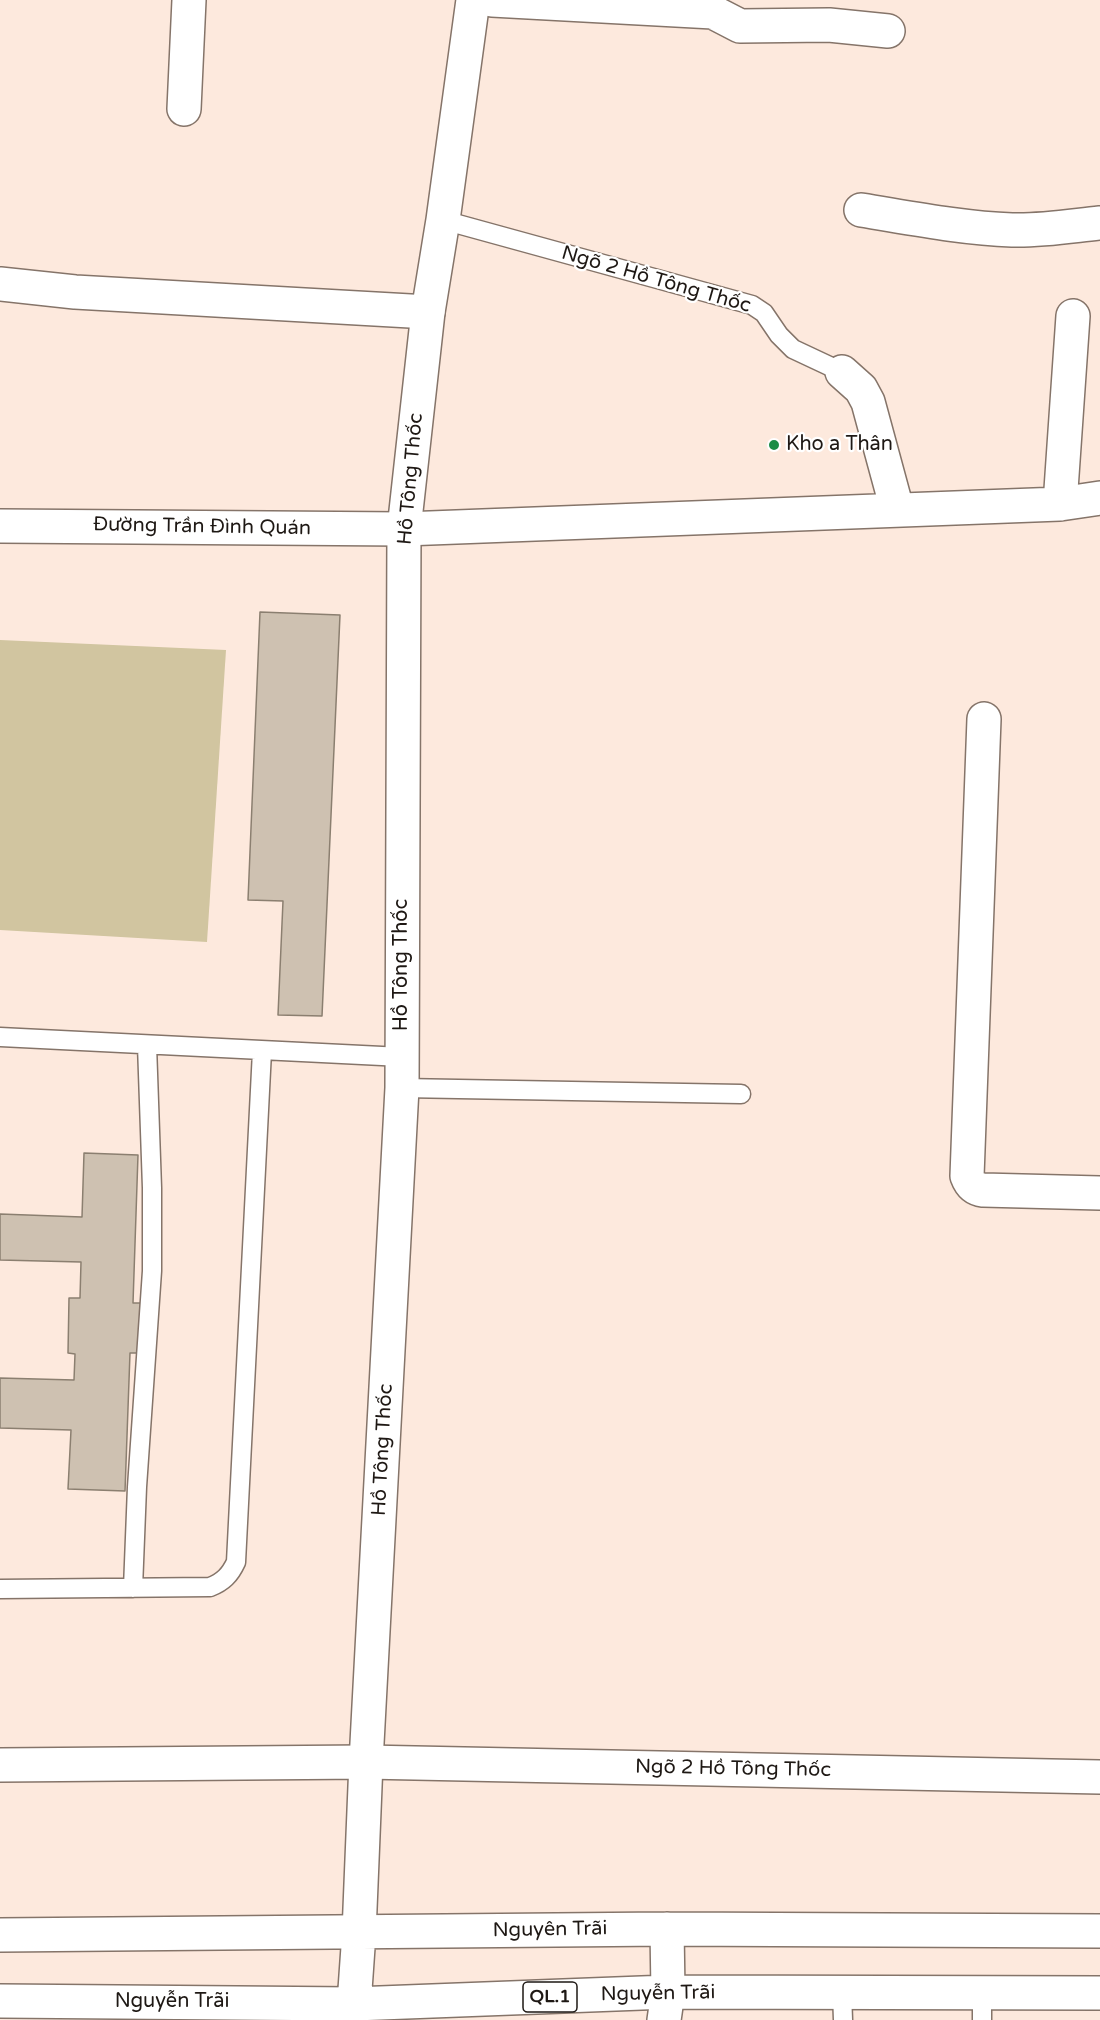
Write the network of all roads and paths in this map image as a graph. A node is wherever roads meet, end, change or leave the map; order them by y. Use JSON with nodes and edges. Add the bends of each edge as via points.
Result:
{"nodes":[{"id":1,"x":189,"y":0,"type":"edge"},
{"id":2,"x":473,"y":0,"type":"edge"},
{"id":3,"x":492,"y":0,"type":"edge"},
{"id":4,"x":888,"y":31,"type":"dead end"},
{"id":5,"x":184,"y":109,"type":"dead end"},
{"id":6,"x":861,"y":210,"type":"dead end"},
{"id":7,"x":443,"y":220,"type":"junction"},
{"id":8,"x":1100,"y":223,"type":"edge"},
{"id":9,"x":0,"y":284,"type":"edge"},
{"id":10,"x":428,"y":312,"type":"junction"},
{"id":11,"x":1072,"y":316,"type":"dead end"},
{"id":12,"x":842,"y":372,"type":"joint"},
{"id":13,"x":1100,"y":498,"type":"edge"},
{"id":14,"x":1060,"y":504,"type":"junction"},
{"id":15,"x":897,"y":509,"type":"junction"},
{"id":16,"x":0,"y":526,"type":"edge"},
{"id":17,"x":404,"y":529,"type":"junction"},
{"id":18,"x":984,"y":719,"type":"dead end"},
{"id":19,"x":0,"y":1037,"type":"edge"},
{"id":20,"x":147,"y":1045,"type":"junction"},
{"id":21,"x":262,"y":1051,"type":"junction"},
{"id":22,"x":402,"y":1073,"type":"junction"},
{"id":23,"x":741,"y":1094,"type":"dead end"},
{"id":24,"x":1100,"y":1193,"type":"edge"},
{"id":25,"x":133,"y":1588,"type":"junction"},
{"id":26,"x":0,"y":1589,"type":"edge"},
{"id":27,"x":366,"y":1762,"type":"junction"},
{"id":28,"x":0,"y":1765,"type":"edge"},
{"id":29,"x":1100,"y":1777,"type":"edge"},
{"id":30,"x":667,"y":1929,"type":"junction"},
{"id":31,"x":1100,"y":1931,"type":"edge"},
{"id":32,"x":359,"y":1933,"type":"junction"},
{"id":33,"x":0,"y":1935,"type":"edge"},
{"id":34,"x":1100,"y":1993,"type":"edge"},
{"id":35,"x":0,"y":2001,"type":"edge"},
{"id":36,"x":666,"y":2006,"type":"edge"},
{"id":37,"x":843,"y":2006,"type":"edge"},
{"id":38,"x":982,"y":2006,"type":"edge"},
{"id":39,"x":354,"y":2012,"type":"edge"}],
"edges":[{"from":1,"to":5,"type":"street"},
{"from":2,"to":7,"type":"street","name":"Hồ Tông Thốc"},
{"from":3,"to":4,"type":"street","via":[[713,12],[740,26],[830,25]]},
{"from":6,"to":8,"type":"street","via":[[1015,230]]},
{"from":7,"to":10,"type":"street","name":"Hồ Tông Thốc"},
{"from":7,"to":12,"type":"lane","name":"Ngõ 2 Hồ Tông Thốc","via":[[752,305],[764,313],[793,350]]},
{"from":9,"to":10,"type":"street","via":[[75,292]]},
{"from":10,"to":17,"type":"street","name":"Hồ Tông Thốc"},
{"from":11,"to":14,"type":"street"},
{"from":12,"to":15,"type":"street","name":"Ngõ 2 Hồ Tông Thốc","via":[[861,389],[868,402]]},
{"from":13,"to":14,"type":"street","name":"Đường Trần Đình Quán"},
{"from":14,"to":15,"type":"street","name":"Đường Trần Đình Quán"},
{"from":15,"to":17,"type":"street","name":"Đường Trần Đình Quán"},
{"from":16,"to":17,"type":"street","name":"Đường Trần Đình Quán"},
{"from":17,"to":22,"type":"street","name":"Hồ Tông Thốc"},
{"from":18,"to":24,"type":"street","via":[[967,1176],[976,1189],[982,1190]]},
{"from":19,"to":20,"type":"lane"},
{"from":20,"to":21,"type":"lane"},
{"from":20,"to":25,"type":"lane","via":[[152,1271],[136,1487]]},
{"from":21,"to":22,"type":"lane","via":[[318,1052]]},
{"from":21,"to":25,"type":"lane","via":[[236,1562],[227,1577],[210,1587]]},
{"from":22,"to":23,"type":"lane"},
{"from":22,"to":27,"type":"street","name":"Hồ Tông Thốc"},
{"from":25,"to":26,"type":"lane"},
{"from":27,"to":28,"type":"street","name":"Ngõ 2 Hồ Tông Thốc"},
{"from":27,"to":29,"type":"street","name":"Ngõ 2 Hồ Tông Thốc"},
{"from":27,"to":32,"type":"street","name":"Hồ Tông Thốc"},
{"from":30,"to":31,"type":"street","name":"Nguyên Trãi"},
{"from":30,"to":32,"type":"street","name":"Nguyên Trãi"},
{"from":30,"to":36,"type":"street"},
{"from":32,"to":33,"type":"street","name":"Nguyên Trãi"},
{"from":32,"to":39,"type":"street","name":"Hồ Tông Thốc"},
{"from":34,"to":38,"type":"street","name":"Nguyễn Trãi","number":"QL.1"},
{"from":35,"to":39,"type":"street","name":"Nguyễn Trãi","number":"QL.1"},
{"from":36,"to":37,"type":"street","name":"Nguyễn Trãi","number":"QL.1"},
{"from":36,"to":39,"type":"street","name":"Nguyễn Trãi","number":"QL.1"},
{"from":37,"to":38,"type":"street","name":"Nguyễn Trãi","number":"QL.1"}]}
